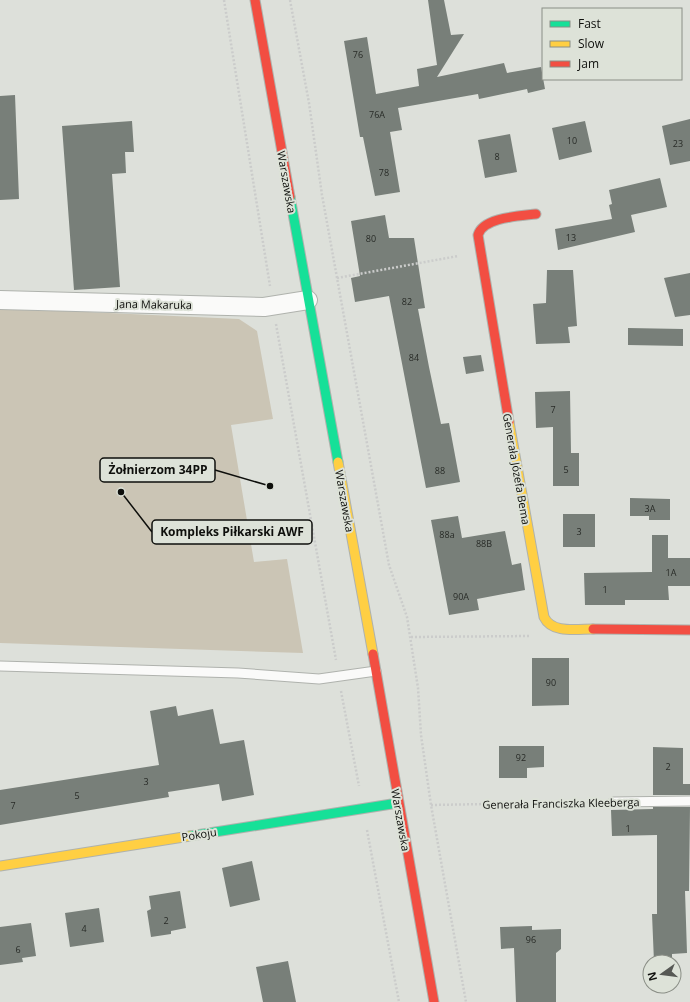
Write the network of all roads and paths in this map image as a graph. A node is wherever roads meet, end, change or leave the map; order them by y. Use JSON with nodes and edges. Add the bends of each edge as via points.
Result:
{"nodes":[{"id":1,"x":224,"y":0,"type":"edge"},
{"id":2,"x":255,"y":0,"type":"edge"},
{"id":3,"x":290,"y":0,"type":"edge"},
{"id":4,"x":536,"y":214,"type":"dead end"},
{"id":5,"x":480,"y":252,"type":"junction"},
{"id":6,"x":337,"y":278,"type":"junction"},
{"id":7,"x":0,"y":300,"type":"edge"},
{"id":8,"x":308,"y":300,"type":"junction"},
{"id":9,"x":273,"y":306,"type":"junction"},
{"id":10,"x":551,"y":627,"type":"junction"},
{"id":11,"x":690,"y":630,"type":"edge"},
{"id":12,"x":410,"y":637,"type":"junction"},
{"id":13,"x":0,"y":666,"type":"edge"},
{"id":14,"x":376,"y":671,"type":"junction"},
{"id":15,"x":339,"y":677,"type":"junction"},
{"id":16,"x":690,"y":801,"type":"edge"},
{"id":17,"x":613,"y":802,"type":"joint"},
{"id":18,"x":398,"y":803,"type":"junction"},
{"id":19,"x":431,"y":805,"type":"junction"},
{"id":20,"x":364,"y":809,"type":"junction"},
{"id":21,"x":0,"y":866,"type":"edge"},
{"id":22,"x":399,"y":1002,"type":"edge"},
{"id":23,"x":434,"y":1002,"type":"edge"},
{"id":24,"x":466,"y":1002,"type":"edge"}],
"edges":[{"from":1,"to":9,"type":"path"},
{"from":2,"to":8,"type":"street","name":"Warszawska"},
{"from":3,"to":6,"type":"path"},
{"from":4,"to":5,"type":"street","name":"Generała Józefa Bema","via":[[494,221],[484,226],[479,232]]},
{"from":5,"to":6,"type":"path"},
{"from":5,"to":10,"type":"street","name":"Generała Józefa Bema","via":[[541,608]]},
{"from":6,"to":12,"type":"path","via":[[389,565],[407,617]]},
{"from":7,"to":9,"type":"street","name":"Jana Makaruka"},
{"from":8,"to":9,"type":"street","name":"Jana Makaruka"},
{"from":8,"to":14,"type":"street","name":"Warszawska"},
{"from":9,"to":15,"type":"path"},
{"from":10,"to":11,"type":"street"},
{"from":10,"to":12,"type":"path","via":[[541,636]]},
{"from":12,"to":19,"type":"path"},
{"from":13,"to":15,"type":"lane","via":[[238,673],[319,679]]},
{"from":14,"to":15,"type":"lane"},
{"from":14,"to":18,"type":"street","name":"Warszawska"},
{"from":15,"to":20,"type":"path"},
{"from":16,"to":17,"type":"lane","name":"Generała Franciszka Kleeberga"},
{"from":17,"to":19,"type":"path","name":"Generała Franciszka Kleeberga"},
{"from":18,"to":20,"type":"street","name":"Pokoju"},
{"from":18,"to":23,"type":"street","name":"Warszawska"},
{"from":19,"to":24,"type":"path"},
{"from":20,"to":21,"type":"street","name":"Pokoju"},
{"from":20,"to":22,"type":"path"}]}
